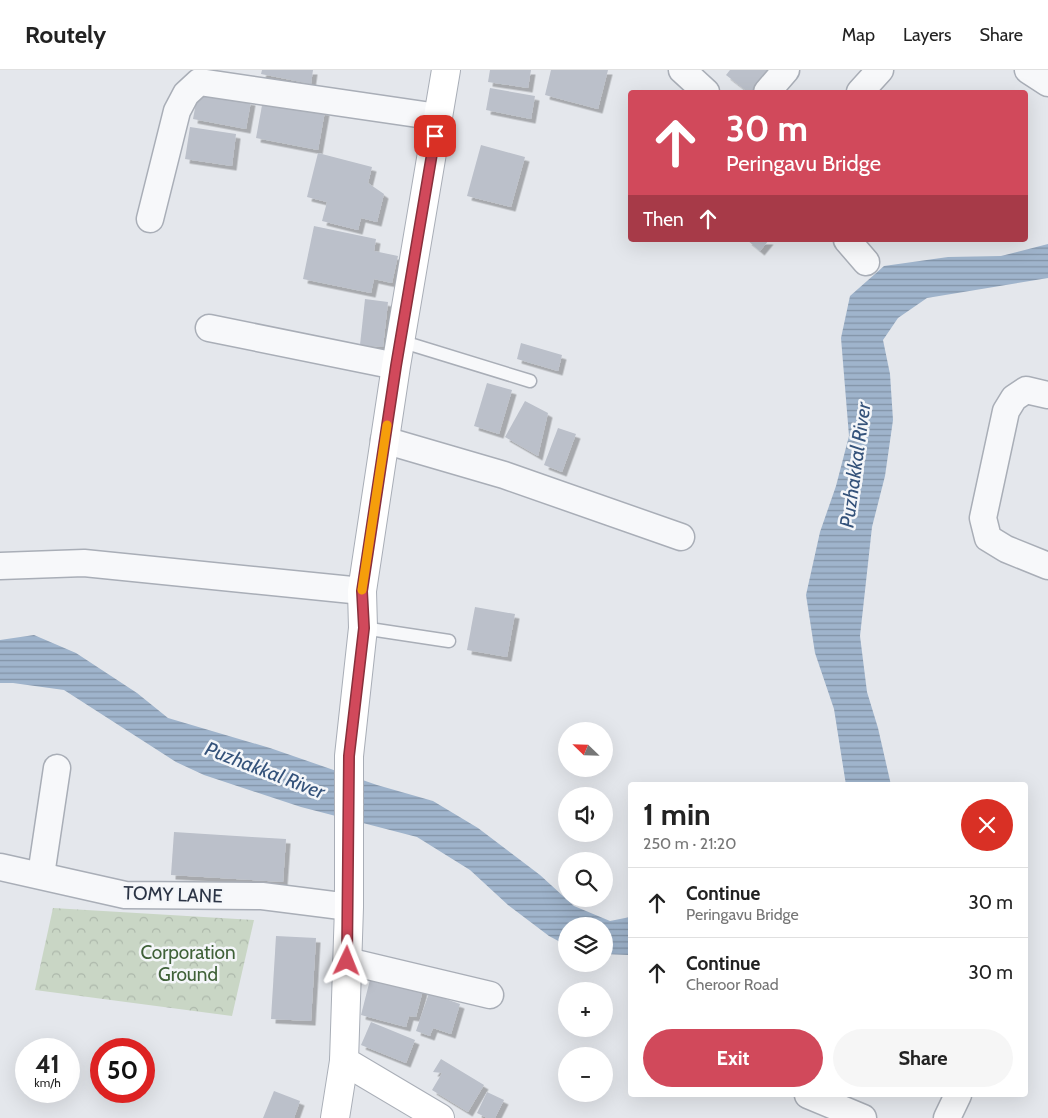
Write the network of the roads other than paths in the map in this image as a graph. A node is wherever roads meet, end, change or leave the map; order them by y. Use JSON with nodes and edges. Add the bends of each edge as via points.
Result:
{"nodes":[{"id":1,"x":446,"y":70,"type":"edge"},
{"id":2,"x":682,"y":70,"type":"edge"},
{"id":3,"x":786,"y":70,"type":"edge"},
{"id":4,"x":880,"y":70,"type":"edge"},
{"id":5,"x":1028,"y":70,"type":"edge"},
{"id":6,"x":1048,"y":83,"type":"edge"},
{"id":7,"x":704,"y":90,"type":"edge"},
{"id":8,"x":769,"y":90,"type":"edge"},
{"id":9,"x":862,"y":90,"type":"edge"},
{"id":10,"x":438,"y":117,"type":"junction"},
{"id":11,"x":150,"y":218,"type":"dead end"},
{"id":12,"x":849,"y":242,"type":"edge"},
{"id":13,"x":866,"y":262,"type":"dead end"},
{"id":14,"x":209,"y":328,"type":"dead end"},
{"id":15,"x":398,"y":354,"type":"junction"},
{"id":16,"x":530,"y":381,"type":"dead end"},
{"id":17,"x":1048,"y":395,"type":"edge"},
{"id":18,"x":384,"y":440,"type":"junction"},
{"id":19,"x":681,"y":537,"type":"dead end"},
{"id":20,"x":0,"y":566,"type":"edge"},
{"id":21,"x":1048,"y":566,"type":"edge"},
{"id":22,"x":362,"y":591,"type":"junction"},
{"id":23,"x":364,"y":628,"type":"junction"},
{"id":24,"x":449,"y":641,"type":"dead end"},
{"id":25,"x":57,"y":768,"type":"dead end"},
{"id":26,"x":0,"y":867,"type":"edge"},
{"id":27,"x":41,"y":875,"type":"junction"},
{"id":28,"x":349,"y":907,"type":"junction"},
{"id":29,"x":347,"y":961,"type":"junction"},
{"id":30,"x":490,"y":995,"type":"dead end"},
{"id":31,"x":344,"y":1061,"type":"junction"},
{"id":32,"x":813,"y":1097,"type":"edge"},
{"id":33,"x":957,"y":1097,"type":"edge"},
{"id":34,"x":335,"y":1118,"type":"edge"},
{"id":35,"x":440,"y":1118,"type":"edge"},
{"id":36,"x":863,"y":1118,"type":"edge"},
{"id":37,"x":948,"y":1118,"type":"edge"}],
"edges":[{"from":1,"to":10,"type":"main road"},
{"from":2,"to":7,"type":"street"},
{"from":3,"to":8,"type":"street"},
{"from":4,"to":9,"type":"street"},
{"from":5,"to":6,"type":"street"},
{"from":10,"to":11,"type":"street","via":[[199,82],[186,94],[177,111]]},
{"from":10,"to":15,"type":"main road"},
{"from":12,"to":13,"type":"street"},
{"from":14,"to":15,"type":"street"},
{"from":15,"to":16,"type":"lane"},
{"from":15,"to":18,"type":"main road"},
{"from":17,"to":21,"type":"street","via":[[1026,390],[1014,398],[1006,411],[983,518],[988,538]]},
{"from":18,"to":19,"type":"street","via":[[504,475]]},
{"from":18,"to":22,"type":"main road"},
{"from":20,"to":22,"type":"street","via":[[84,563]]},
{"from":22,"to":23,"type":"main road"},
{"from":23,"to":24,"type":"lane"},
{"from":23,"to":28,"type":"main road","via":[[349,756]]},
{"from":25,"to":27,"type":"street"},
{"from":26,"to":27,"type":"street","name":"TOMY LANE"},
{"from":27,"to":28,"type":"street","name":"TOMY LANE","via":[[126,895],[262,896]]},
{"from":28,"to":29,"type":"main road"},
{"from":29,"to":30,"type":"street"},
{"from":29,"to":31,"type":"main road"},
{"from":31,"to":34,"type":"main road"},
{"from":31,"to":35,"type":"main road"},
{"from":32,"to":36,"type":"street"},
{"from":33,"to":37,"type":"street"}]}
